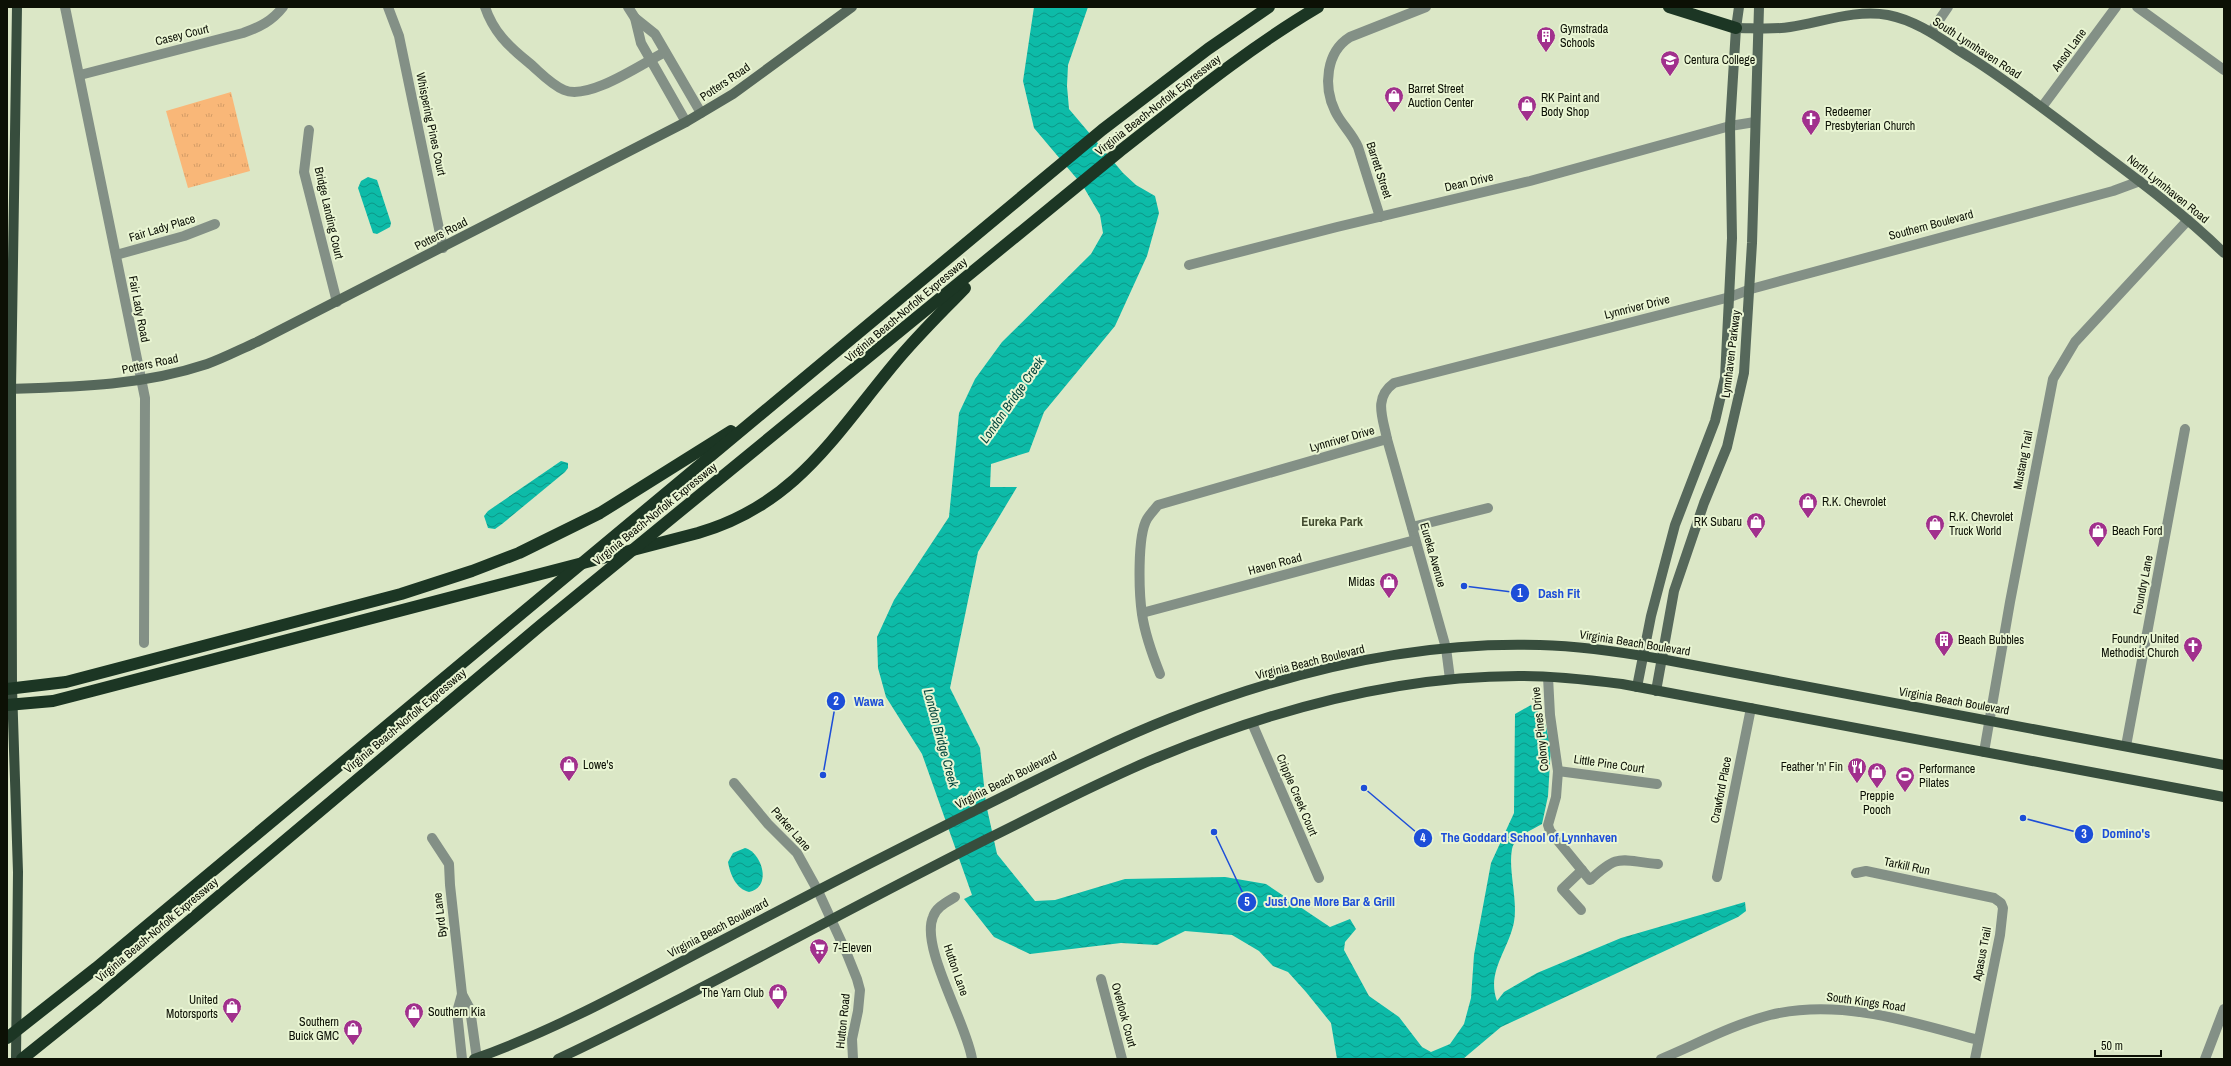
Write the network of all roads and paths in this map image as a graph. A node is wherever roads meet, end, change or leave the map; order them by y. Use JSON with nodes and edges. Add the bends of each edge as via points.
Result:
{"nodes":[{"id":1,"x":17,"y":7,"type":"edge"},
{"id":2,"x":65,"y":7,"type":"edge"},
{"id":3,"x":283,"y":7,"type":"edge"},
{"id":4,"x":388,"y":7,"type":"edge"},
{"id":5,"x":485,"y":7,"type":"edge"},
{"id":6,"x":628,"y":7,"type":"edge"},
{"id":7,"x":852,"y":7,"type":"edge"},
{"id":8,"x":1269,"y":7,"type":"edge"},
{"id":9,"x":1322,"y":7,"type":"edge"},
{"id":10,"x":1426,"y":7,"type":"edge"},
{"id":11,"x":1669,"y":7,"type":"edge"},
{"id":12,"x":1739,"y":7,"type":"edge"},
{"id":13,"x":1758,"y":7,"type":"edge"},
{"id":14,"x":1948,"y":7,"type":"edge"},
{"id":15,"x":2116,"y":7,"type":"edge"},
{"id":16,"x":2137,"y":7,"type":"edge"},
{"id":17,"x":1313,"y":10,"type":"edge"},
{"id":18,"x":635,"y":18,"type":"junction"},
{"id":19,"x":1736,"y":28,"type":"junction"},
{"id":20,"x":1757,"y":28,"type":"junction"},
{"id":21,"x":1931,"y":32,"type":"junction"},
{"id":22,"x":665,"y":52,"type":"junction"},
{"id":23,"x":650,"y":59,"type":"junction"},
{"id":24,"x":2224,"y":70,"type":"edge"},
{"id":25,"x":80,"y":75,"type":"junction"},
{"id":26,"x":2042,"y":107,"type":"junction"},
{"id":27,"x":701,"y":113,"type":"junction"},
{"id":28,"x":686,"y":122,"type":"junction"},
{"id":29,"x":1755,"y":122,"type":"junction"},
{"id":30,"x":1730,"y":126,"type":"junction"},
{"id":31,"x":309,"y":130,"type":"dead end"},
{"id":32,"x":2094,"y":147,"type":"joint"},
{"id":33,"x":2140,"y":182,"type":"junction"},
{"id":34,"x":1380,"y":216,"type":"junction"},
{"id":35,"x":2188,"y":220,"type":"junction"},
{"id":36,"x":215,"y":224,"type":"dead end"},
{"id":37,"x":443,"y":248,"type":"junction"},
{"id":38,"x":1001,"y":249,"type":"junction"},
{"id":39,"x":2224,"y":253,"type":"edge"},
{"id":40,"x":116,"y":255,"type":"junction"},
{"id":41,"x":1189,"y":265,"type":"dead end"},
{"id":42,"x":1751,"y":288,"type":"junction"},
{"id":43,"x":1730,"y":297,"type":"junction"},
{"id":44,"x":337,"y":302,"type":"junction"},
{"id":45,"x":141,"y":381,"type":"junction"},
{"id":46,"x":9,"y":389,"type":"edge"},
{"id":47,"x":764,"y":411,"type":"junction"},
{"id":48,"x":2185,"y":429,"type":"dead end"},
{"id":49,"x":1387,"y":439,"type":"junction"},
{"id":50,"x":1488,"y":508,"type":"dead end"},
{"id":51,"x":1412,"y":527,"type":"junction"},
{"id":52,"x":1415,"y":540,"type":"junction"},
{"id":53,"x":1142,"y":614,"type":"junction"},
{"id":54,"x":144,"y":643,"type":"dead end"},
{"id":55,"x":1446,"y":648,"type":"junction"},
{"id":56,"x":1643,"y":656,"type":"junction"},
{"id":57,"x":1661,"y":659,"type":"junction"},
{"id":58,"x":1160,"y":674,"type":"dead end"},
{"id":59,"x":1548,"y":677,"type":"junction"},
{"id":60,"x":1450,"y":679,"type":"junction"},
{"id":61,"x":1637,"y":687,"type":"junction"},
{"id":62,"x":9,"y":688,"type":"edge"},
{"id":63,"x":1656,"y":691,"type":"junction"},
{"id":64,"x":10,"y":705,"type":"edge"},
{"id":65,"x":1751,"y":708,"type":"junction"},
{"id":66,"x":1989,"y":720,"type":"junction"},
{"id":67,"x":1252,"y":723,"type":"junction"},
{"id":68,"x":2126,"y":746,"type":"junction"},
{"id":69,"x":1984,"y":752,"type":"junction"},
{"id":70,"x":2224,"y":766,"type":"edge"},
{"id":71,"x":1558,"y":771,"type":"junction"},
{"id":72,"x":734,"y":783,"type":"dead end"},
{"id":73,"x":1657,"y":784,"type":"dead end"},
{"id":74,"x":2224,"y":797,"type":"edge"},
{"id":75,"x":432,"y":838,"type":"dead end"},
{"id":76,"x":1658,"y":864,"type":"dead end"},
{"id":77,"x":1582,"y":870,"type":"junction"},
{"id":78,"x":1856,"y":873,"type":"dead end"},
{"id":79,"x":1717,"y":877,"type":"dead end"},
{"id":80,"x":1319,"y":878,"type":"dead end"},
{"id":81,"x":1953,"y":889,"type":"joint"},
{"id":82,"x":818,"y":891,"type":"junction"},
{"id":83,"x":955,"y":896,"type":"dead end"},
{"id":84,"x":1581,"y":910,"type":"dead end"},
{"id":85,"x":831,"y":920,"type":"junction"},
{"id":86,"x":1101,"y":978,"type":"dead end"},
{"id":87,"x":462,"y":994,"type":"junction"},
{"id":88,"x":16,"y":1007,"type":"junction"},
{"id":89,"x":2224,"y":1009,"type":"edge"},
{"id":90,"x":7,"y":1038,"type":"edge"},
{"id":91,"x":1978,"y":1040,"type":"junction"},
{"id":92,"x":16,"y":1059,"type":"edge"},
{"id":93,"x":21,"y":1059,"type":"edge"},
{"id":94,"x":462,"y":1059,"type":"edge"},
{"id":95,"x":476,"y":1059,"type":"edge"},
{"id":96,"x":558,"y":1059,"type":"edge"},
{"id":97,"x":853,"y":1059,"type":"edge"},
{"id":98,"x":972,"y":1059,"type":"edge"},
{"id":99,"x":1122,"y":1059,"type":"edge"},
{"id":100,"x":1661,"y":1059,"type":"edge"},
{"id":101,"x":1975,"y":1059,"type":"edge"},
{"id":102,"x":2205,"y":1059,"type":"edge"}],
"edges":[{"from":1,"to":46,"type":"main road"},
{"from":2,"to":25,"type":"street","name":"Fair Lady Road"},
{"from":3,"to":25,"type":"street","name":"Casey Court","via":[[270,21],[243,33]]},
{"from":4,"to":37,"type":"street","name":"Whispering Pines Court","via":[[399,36]]},
{"from":5,"to":23,"type":"street","via":[[501,38],[565,91],[589,90]]},
{"from":6,"to":18,"type":"street"},
{"from":7,"to":27,"type":"street","name":"Potters Road","via":[[733,94]]},
{"from":8,"to":47,"type":"highway","name":"Virginia Beach-Norfolk Expressway","via":[[1208,49],[1102,130]]},
{"from":9,"to":17,"type":"highway","name":"Virginia Beach-Norfolk Expressway"},
{"from":10,"to":34,"type":"street","name":"Barrett Street","via":[[1350,37],[1342,42],[1333,54],[1328,82],[1331,102],[1358,146]]},
{"from":11,"to":19,"type":"highway"},
{"from":12,"to":19,"type":"street","name":"Lynnhaven Parkway"},
{"from":13,"to":20,"type":"street","name":"Lynnhaven Parkway"},
{"from":14,"to":21,"type":"street"},
{"from":15,"to":26,"type":"street","name":"Ansol Lane"},
{"from":16,"to":24,"type":"street"},
{"from":17,"to":38,"type":"highway","name":"Virginia Beach-Norfolk Expressway","via":[[1283,28],[1204,85]]},
{"from":18,"to":22,"type":"street","via":[[655,34]]},
{"from":18,"to":23,"type":"street","via":[[641,43]]},
{"from":19,"to":20,"type":"street","name":"South Lynnhaven Road"},
{"from":19,"to":30,"type":"street","name":"Lynnhaven Parkway"},
{"from":20,"to":21,"type":"street","name":"South Lynnhaven Road","via":[[1788,28],[1869,13],[1896,17]]},
{"from":20,"to":29,"type":"street","name":"Lynnhaven Parkway"},
{"from":21,"to":26,"type":"street","name":"South Lynnhaven Road"},
{"from":22,"to":23,"type":"street"},
{"from":22,"to":27,"type":"street"},
{"from":23,"to":28,"type":"street"},
{"from":25,"to":40,"type":"street","name":"Fair Lady Road"},
{"from":26,"to":32,"type":"street","name":"South Lynnhaven Road"},
{"from":27,"to":28,"type":"street","name":"Potters Road"},
{"from":28,"to":37,"type":"street","name":"Potters Road"},
{"from":29,"to":30,"type":"street","name":"Dean Drive"},
{"from":29,"to":42,"type":"street","name":"Lynnhaven Parkway"},
{"from":30,"to":34,"type":"street","name":"Dean Drive","via":[[1530,181]]},
{"from":30,"to":43,"type":"street","name":"Lynnhaven Parkway"},
{"from":31,"to":44,"type":"street","name":"Bridge Landing Court","via":[[304,172]]},
{"from":32,"to":33,"type":"street","name":"North Lynnhaven Road"},
{"from":33,"to":35,"type":"street","name":"North Lynnhaven Road"},
{"from":33,"to":42,"type":"street","name":"Southern Boulevard"},
{"from":34,"to":41,"type":"street","name":"Dean Drive"},
{"from":35,"to":39,"type":"street","name":"North Lynnhaven Road"},
{"from":35,"to":66,"type":"street","name":"Mustang Trail","via":[[2075,342],[2053,379]]},
{"from":36,"to":40,"type":"street","name":"Fair Lady Place","via":[[184,236]]},
{"from":37,"to":44,"type":"street","name":"Potters Road"},
{"from":38,"to":64,"type":"highway","via":[[914,340],[800,475],[777,496],[734,520],[698,533],[53,701]]},
{"from":38,"to":93,"type":"highway","name":"Virginia Beach-Norfolk Expressway","via":[[541,625]]},
{"from":40,"to":45,"type":"street","name":"Fair Lady Road"},
{"from":42,"to":43,"type":"street","name":"Southern Boulevard"},
{"from":42,"to":57,"type":"street","name":"Lynnhaven Parkway","via":[[1744,373],[1736,414],[1727,447],[1702,509],[1674,591]]},
{"from":43,"to":49,"type":"street","name":"Lynnriver Drive","via":[[1394,383],[1385,390],[1380,402]]},
{"from":43,"to":56,"type":"street","name":"Lynnhaven Parkway","via":[[1722,395],[1702,459],[1675,525]]},
{"from":44,"to":45,"type":"street","name":"Potters Road","via":[[208,364]]},
{"from":45,"to":46,"type":"street","name":"Potters Road","via":[[88,387]]},
{"from":45,"to":54,"type":"street","name":"Fair Lady Road","via":[[146,407]]},
{"from":46,"to":62,"type":"main road"},
{"from":47,"to":62,"type":"highway","via":[[600,513],[519,552],[472,571],[401,594],[66,682]]},
{"from":47,"to":90,"type":"highway","name":"Virginia Beach-Norfolk Expressway","via":[[96,968]]},
{"from":48,"to":68,"type":"street","name":"Foundry Lane"},
{"from":49,"to":51,"type":"street","name":"Eureka Avenue"},
{"from":49,"to":53,"type":"street","name":"Lynnriver Drive","via":[[1158,505],[1146,520],[1142,532]]},
{"from":50,"to":51,"type":"street"},
{"from":51,"to":52,"type":"street","name":"Eureka Avenue"},
{"from":52,"to":53,"type":"street","name":"Haven Road"},
{"from":52,"to":55,"type":"street","name":"Eureka Avenue"},
{"from":53,"to":58,"type":"street","name":"Lynnriver Drive","via":[[1148,643]]},
{"from":55,"to":56,"type":"main road","name":"Virginia Beach Boulevard","via":[[1538,645],[1598,649]]},
{"from":55,"to":60,"type":"street","name":"Eureka Avenue"},
{"from":55,"to":82,"type":"main road","name":"Virginia Beach Boulevard","via":[[1325,669],[1229,697],[1173,717],[1095,750]]},
{"from":56,"to":57,"type":"main road","name":"Virginia Beach Boulevard"},
{"from":56,"to":61,"type":"street","name":"Lynnhaven Parkway"},
{"from":57,"to":63,"type":"street","name":"Lynnhaven Parkway"},
{"from":57,"to":66,"type":"main road","name":"Virginia Beach Boulevard"},
{"from":59,"to":60,"type":"main road"},
{"from":59,"to":61,"type":"main road"},
{"from":59,"to":71,"type":"street","name":"Colony Pines Drive"},
{"from":60,"to":67,"type":"main road","via":[[1351,696]]},
{"from":61,"to":63,"type":"main road"},
{"from":62,"to":64,"type":"main road"},
{"from":63,"to":65,"type":"main road"},
{"from":64,"to":88,"type":"main road","via":[[17,837]]},
{"from":65,"to":69,"type":"main road"},
{"from":65,"to":79,"type":"street","name":"Crawford Place"},
{"from":66,"to":68,"type":"main road","name":"Virginia Beach Boulevard"},
{"from":66,"to":69,"type":"street","name":"Mustang Trail"},
{"from":67,"to":80,"type":"street","name":"Cripple Creek Court"},
{"from":67,"to":85,"type":"main road","via":[[1159,756],[1087,789]]},
{"from":68,"to":70,"type":"main road","name":"Virginia Beach Boulevard"},
{"from":69,"to":74,"type":"main road"},
{"from":71,"to":73,"type":"street","name":"Little Pine Court"},
{"from":71,"to":77,"type":"street","name":"Colony Pines Drive","via":[[1556,797],[1548,825],[1550,831]]},
{"from":72,"to":82,"type":"street","name":"Parker Lane","via":[[768,824],[797,853]]},
{"from":75,"to":87,"type":"street","name":"Byrd Lane","via":[[450,864]]},
{"from":76,"to":77,"type":"street","name":"Colony Pines Drive","via":[[1615,860],[1590,880]]},
{"from":77,"to":84,"type":"street","via":[[1562,889]]},
{"from":78,"to":81,"type":"street","name":"Tarkill Run","via":[[1866,871]]},
{"from":81,"to":91,"type":"street","name":"Apasus Trail","via":[[1994,898],[2003,908],[2000,935]]},
{"from":82,"to":85,"type":"street","name":"Parker Lane"},
{"from":82,"to":95,"type":"main road","name":"Virginia Beach Boulevard","via":[[547,1031]]},
{"from":83,"to":98,"type":"street","name":"Hutton Lane","via":[[935,911],[930,934]]},
{"from":85,"to":96,"type":"main road"},
{"from":85,"to":97,"type":"street","name":"Hutton Road","via":[[860,990],[852,1038]]},
{"from":86,"to":99,"type":"street","name":"Overlook Court"},
{"from":87,"to":94,"type":"street","name":"Byrd Lane","via":[[456,1012]]},
{"from":87,"to":95,"type":"street","name":"Byrd Lane","via":[[470,1009]]},
{"from":88,"to":92,"type":"main road"},
{"from":88,"to":93,"type":"main road"},
{"from":89,"to":102,"type":"street"},
{"from":91,"to":100,"type":"street","name":"South Kings Road","via":[[1888,1017],[1817,1008],[1770,1015]]},
{"from":91,"to":101,"type":"street","name":"Apasus Trail"}]}
